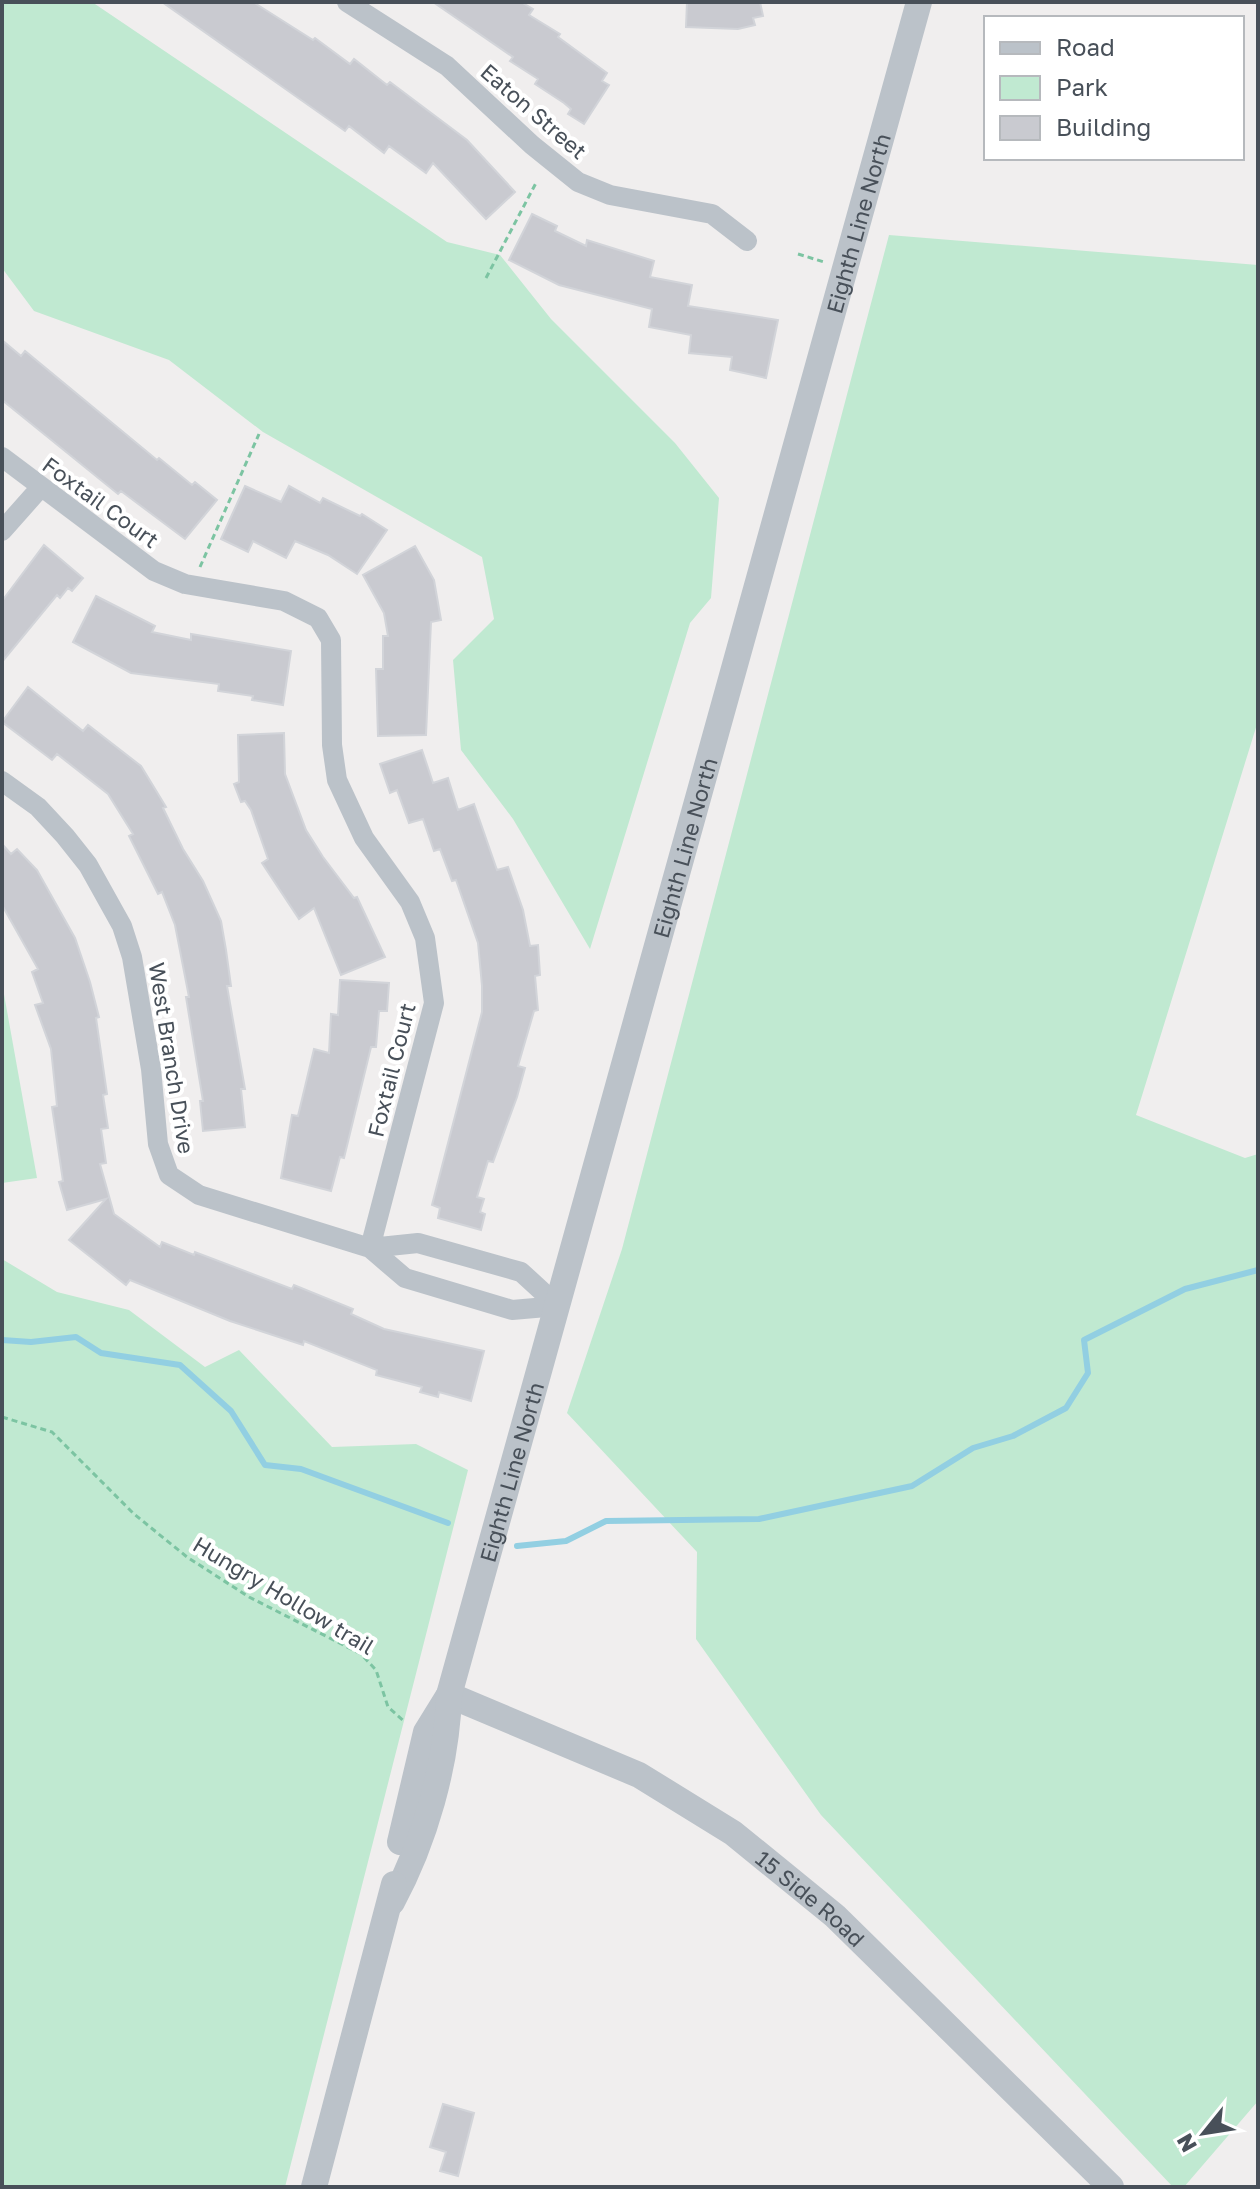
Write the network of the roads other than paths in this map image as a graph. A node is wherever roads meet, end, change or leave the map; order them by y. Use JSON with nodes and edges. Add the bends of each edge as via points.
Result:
{"nodes":[{"id":1,"x":347,"y":2,"type":"edge"},
{"id":2,"x":919,"y":2,"type":"edge"},
{"id":3,"x":747,"y":241,"type":"dead end"},
{"id":4,"x":2,"y":457,"type":"edge"},
{"id":5,"x":40,"y":488,"type":"junction"},
{"id":6,"x":2,"y":531,"type":"edge"},
{"id":7,"x":2,"y":781,"type":"edge"},
{"id":8,"x":370,"y":1248,"type":"junction"},
{"id":9,"x":558,"y":1306,"type":"junction"},
{"id":10,"x":449,"y":1695,"type":"junction"},
{"id":11,"x":314,"y":2187,"type":"edge"},
{"id":12,"x":1111,"y":2187,"type":"edge"}],
"edges":[{"from":1,"to":3,"type":"street","name":"Eaton Street","via":[[447,66],[578,182],[610,195],[712,214]]},
{"from":2,"to":9,"type":"street","name":"Eighth Line North"},
{"from":4,"to":5,"type":"street","name":"Foxtail Court"},
{"from":5,"to":6,"type":"street"},
{"from":5,"to":8,"type":"street","name":"Foxtail Court","via":[[154,571],[192,585],[284,601],[318,618],[331,640],[337,780],[364,838],[410,902],[425,938],[434,1003]]},
{"from":7,"to":8,"type":"street","name":"West Branch Drive","via":[[38,807],[65,836],[94,874],[122,926],[151,1069],[158,1144],[169,1175],[199,1195]]},
{"from":8,"to":9,"type":"street","name":"West Branch Drive","via":[[405,1278],[512,1310]]},
{"from":8,"to":9,"type":"street","name":"West Branch Drive","via":[[418,1243],[521,1272]]},
{"from":9,"to":10,"type":"street","name":"Eighth Line North"},
{"from":10,"to":11,"type":"street","name":"Eighth Line North","via":[[447,1739],[409,1870],[392,1902]]},
{"from":10,"to":12,"type":"street","name":"15 Side Road","via":[[639,1775],[733,1833],[835,1916]]}]}
